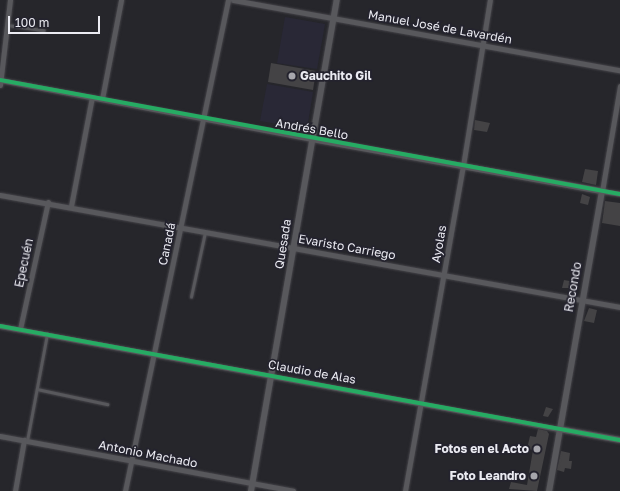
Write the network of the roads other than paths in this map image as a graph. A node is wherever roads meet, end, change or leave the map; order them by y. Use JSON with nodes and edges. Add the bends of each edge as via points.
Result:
{"nodes":[{"id":1,"x":10,"y":0,"type":"edge"},
{"id":2,"x":121,"y":0,"type":"edge"},
{"id":3,"x":228,"y":0,"type":"edge"},
{"id":4,"x":233,"y":0,"type":"edge"},
{"id":5,"x":337,"y":0,"type":"edge"},
{"id":6,"x":490,"y":0,"type":"edge"},
{"id":7,"x":334,"y":17,"type":"junction"},
{"id":8,"x":7,"y":25,"type":"junction"},
{"id":9,"x":44,"y":30,"type":"dead end"},
{"id":10,"x":482,"y":45,"type":"junction"},
{"id":11,"x":620,"y":70,"type":"edge"},
{"id":12,"x":0,"y":80,"type":"edge"},
{"id":13,"x":0,"y":84,"type":"edge"},
{"id":14,"x":620,"y":86,"type":"edge"},
{"id":15,"x":92,"y":97,"type":"junction"},
{"id":16,"x":102,"y":99,"type":"junction"},
{"id":17,"x":203,"y":118,"type":"junction"},
{"id":18,"x":312,"y":139,"type":"junction"},
{"id":19,"x":463,"y":166,"type":"junction"},
{"id":20,"x":602,"y":191,"type":"junction"},
{"id":21,"x":0,"y":194,"type":"edge"},
{"id":22,"x":620,"y":194,"type":"edge"},
{"id":23,"x":48,"y":202,"type":"junction"},
{"id":24,"x":71,"y":206,"type":"junction"},
{"id":25,"x":181,"y":227,"type":"junction"},
{"id":26,"x":205,"y":231,"type":"junction"},
{"id":27,"x":294,"y":248,"type":"junction"},
{"id":28,"x":444,"y":274,"type":"junction"},
{"id":29,"x":191,"y":296,"type":"dead end"},
{"id":30,"x":582,"y":300,"type":"junction"},
{"id":31,"x":620,"y":307,"type":"edge"},
{"id":32,"x":0,"y":326,"type":"edge"},
{"id":33,"x":20,"y":329,"type":"junction"},
{"id":34,"x":47,"y":334,"type":"junction"},
{"id":35,"x":153,"y":355,"type":"junction"},
{"id":36,"x":273,"y":375,"type":"junction"},
{"id":37,"x":37,"y":389,"type":"junction"},
{"id":38,"x":421,"y":402,"type":"junction"},
{"id":39,"x":107,"y":404,"type":"dead end"},
{"id":40,"x":559,"y":429,"type":"junction"},
{"id":41,"x":0,"y":436,"type":"edge"},
{"id":42,"x":26,"y":440,"type":"junction"},
{"id":43,"x":620,"y":440,"type":"edge"},
{"id":44,"x":132,"y":461,"type":"junction"},
{"id":45,"x":253,"y":484,"type":"junction"},
{"id":46,"x":15,"y":491,"type":"edge"},
{"id":47,"x":125,"y":491,"type":"edge"},
{"id":48,"x":251,"y":491,"type":"edge"},
{"id":49,"x":293,"y":491,"type":"edge"},
{"id":50,"x":405,"y":491,"type":"edge"},
{"id":51,"x":549,"y":491,"type":"edge"}],
"edges":[{"from":1,"to":8,"type":"street"},
{"from":2,"to":16,"type":"street"},
{"from":3,"to":17,"type":"street","name":"Canadá"},
{"from":4,"to":7,"type":"street","name":"Manuel José de Lavardén"},
{"from":5,"to":7,"type":"street","name":"Quesada"},
{"from":6,"to":10,"type":"street","name":"Ayolas"},
{"from":7,"to":10,"type":"street","name":"Manuel José de Lavardén"},
{"from":7,"to":18,"type":"street","name":"Quesada"},
{"from":8,"to":9,"type":"lane"},
{"from":8,"to":12,"type":"street"},
{"from":10,"to":11,"type":"street","name":"Manuel José de Lavardén"},
{"from":10,"to":19,"type":"street","name":"Ayolas"},
{"from":12,"to":13,"type":"street"},
{"from":12,"to":15,"type":"street","name":"Andrés Bello"},
{"from":14,"to":20,"type":"street","name":"Recondo"},
{"from":15,"to":16,"type":"street","name":"Andrés Bello"},
{"from":15,"to":24,"type":"street"},
{"from":16,"to":17,"type":"street","name":"Andrés Bello"},
{"from":17,"to":18,"type":"street","name":"Andrés Bello"},
{"from":17,"to":25,"type":"street","name":"Canadá"},
{"from":18,"to":19,"type":"street","name":"Andrés Bello"},
{"from":18,"to":27,"type":"street","name":"Quesada"},
{"from":19,"to":20,"type":"street","name":"Andrés Bello"},
{"from":19,"to":28,"type":"street","name":"Ayolas"},
{"from":20,"to":22,"type":"street","name":"Andrés Bello"},
{"from":20,"to":30,"type":"street","name":"Recondo"},
{"from":21,"to":23,"type":"street","name":"Evaristo Carriego"},
{"from":23,"to":24,"type":"street","name":"Evaristo Carriego"},
{"from":23,"to":33,"type":"street","name":"Epecuén"},
{"from":24,"to":25,"type":"street","name":"Evaristo Carriego"},
{"from":25,"to":26,"type":"street","name":"Evaristo Carriego"},
{"from":25,"to":35,"type":"street","name":"Canadá"},
{"from":26,"to":27,"type":"street","name":"Evaristo Carriego"},
{"from":26,"to":29,"type":"lane"},
{"from":27,"to":28,"type":"street","name":"Evaristo Carriego"},
{"from":27,"to":36,"type":"street","name":"Quesada"},
{"from":28,"to":30,"type":"street","name":"Evaristo Carriego"},
{"from":28,"to":38,"type":"street","name":"Ayolas"},
{"from":30,"to":31,"type":"street","name":"Evaristo Carriego"},
{"from":30,"to":40,"type":"street","name":"Recondo"},
{"from":32,"to":33,"type":"street","name":"Claudio de Alas"},
{"from":33,"to":34,"type":"street","name":"Claudio de Alas"},
{"from":34,"to":35,"type":"street","name":"Claudio de Alas"},
{"from":34,"to":37,"type":"lane"},
{"from":35,"to":36,"type":"street","name":"Claudio de Alas"},
{"from":35,"to":44,"type":"street","name":"Canadá"},
{"from":36,"to":38,"type":"street","name":"Claudio de Alas"},
{"from":36,"to":45,"type":"street","name":"Quesada"},
{"from":37,"to":39,"type":"lane"},
{"from":37,"to":42,"type":"lane"},
{"from":38,"to":40,"type":"street","name":"Claudio de Alas"},
{"from":38,"to":50,"type":"street","name":"Ayolas"},
{"from":40,"to":43,"type":"street","name":"Claudio de Alas"},
{"from":40,"to":51,"type":"street","name":"Recondo"},
{"from":41,"to":42,"type":"street","name":"Antonio Machado"},
{"from":42,"to":44,"type":"street","name":"Antonio Machado"},
{"from":42,"to":46,"type":"street"},
{"from":44,"to":45,"type":"street","name":"Antonio Machado"},
{"from":44,"to":47,"type":"street","name":"Canadá"},
{"from":45,"to":48,"type":"street","name":"Quesada"},
{"from":45,"to":49,"type":"street","name":"Antonio Machado"}]}
